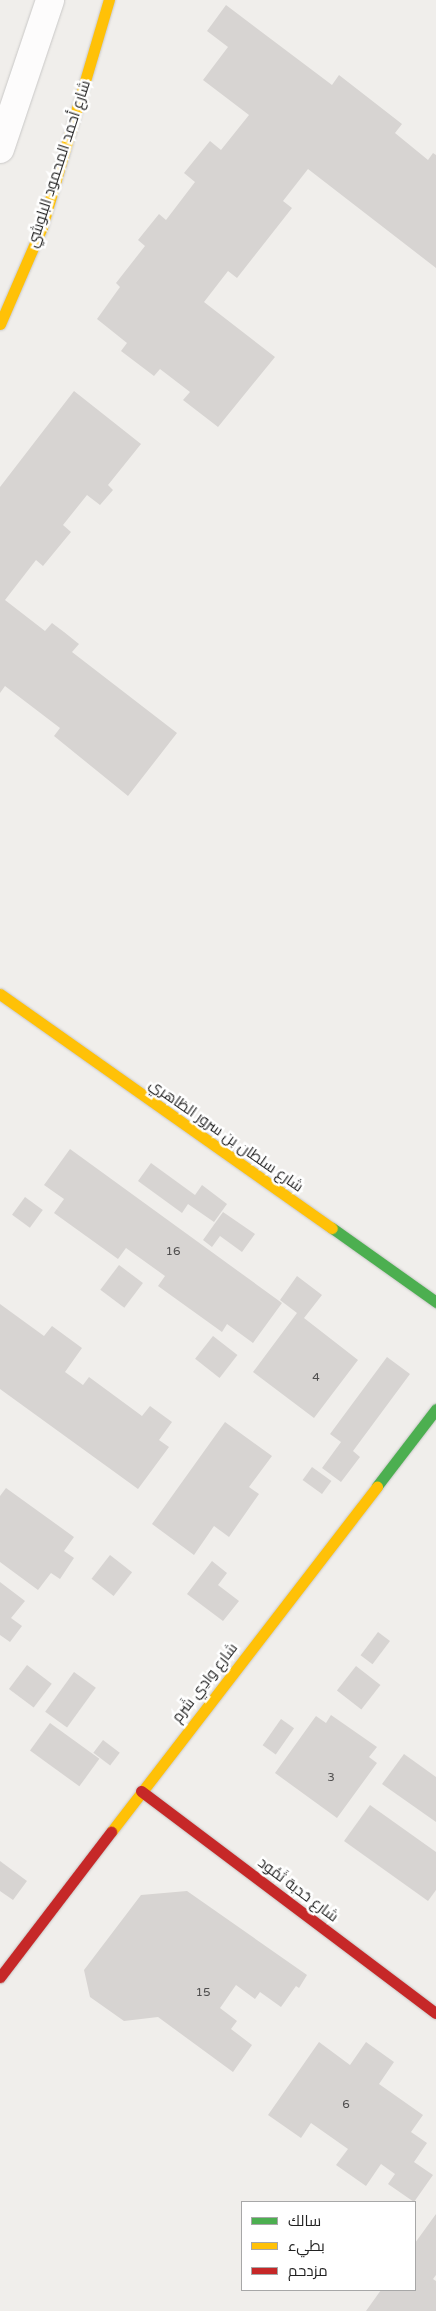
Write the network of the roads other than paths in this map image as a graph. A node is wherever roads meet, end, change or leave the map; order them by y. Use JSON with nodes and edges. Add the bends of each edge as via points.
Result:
{"nodes":[{"id":1,"x":50,"y":0,"type":"edge"},
{"id":2,"x":109,"y":0,"type":"edge"},
{"id":3,"x":0,"y":149,"type":"edge"},
{"id":4,"x":0,"y":324,"type":"edge"},
{"id":5,"x":0,"y":994,"type":"edge"},
{"id":6,"x":436,"y":1302,"type":"edge"},
{"id":7,"x":436,"y":1409,"type":"edge"},
{"id":8,"x":141,"y":1791,"type":"junction"},
{"id":9,"x":0,"y":1976,"type":"edge"},
{"id":10,"x":436,"y":2013,"type":"edge"}],
"edges":[{"from":1,"to":3,"type":"street"},
{"from":2,"to":4,"type":"street","name":"شارع أحمد المحمود البلوشي","via":[[42,227]]},
{"from":5,"to":6,"type":"street","name":"شارع سلطان بن سرور الظاهري"},
{"from":7,"to":8,"type":"street","name":"شارع وادِي شَرم"},
{"from":8,"to":9,"type":"street","name":"شارع وادِي شَرم"},
{"from":8,"to":10,"type":"street","name":"شارع حَدبة ثَمُود"}]}
